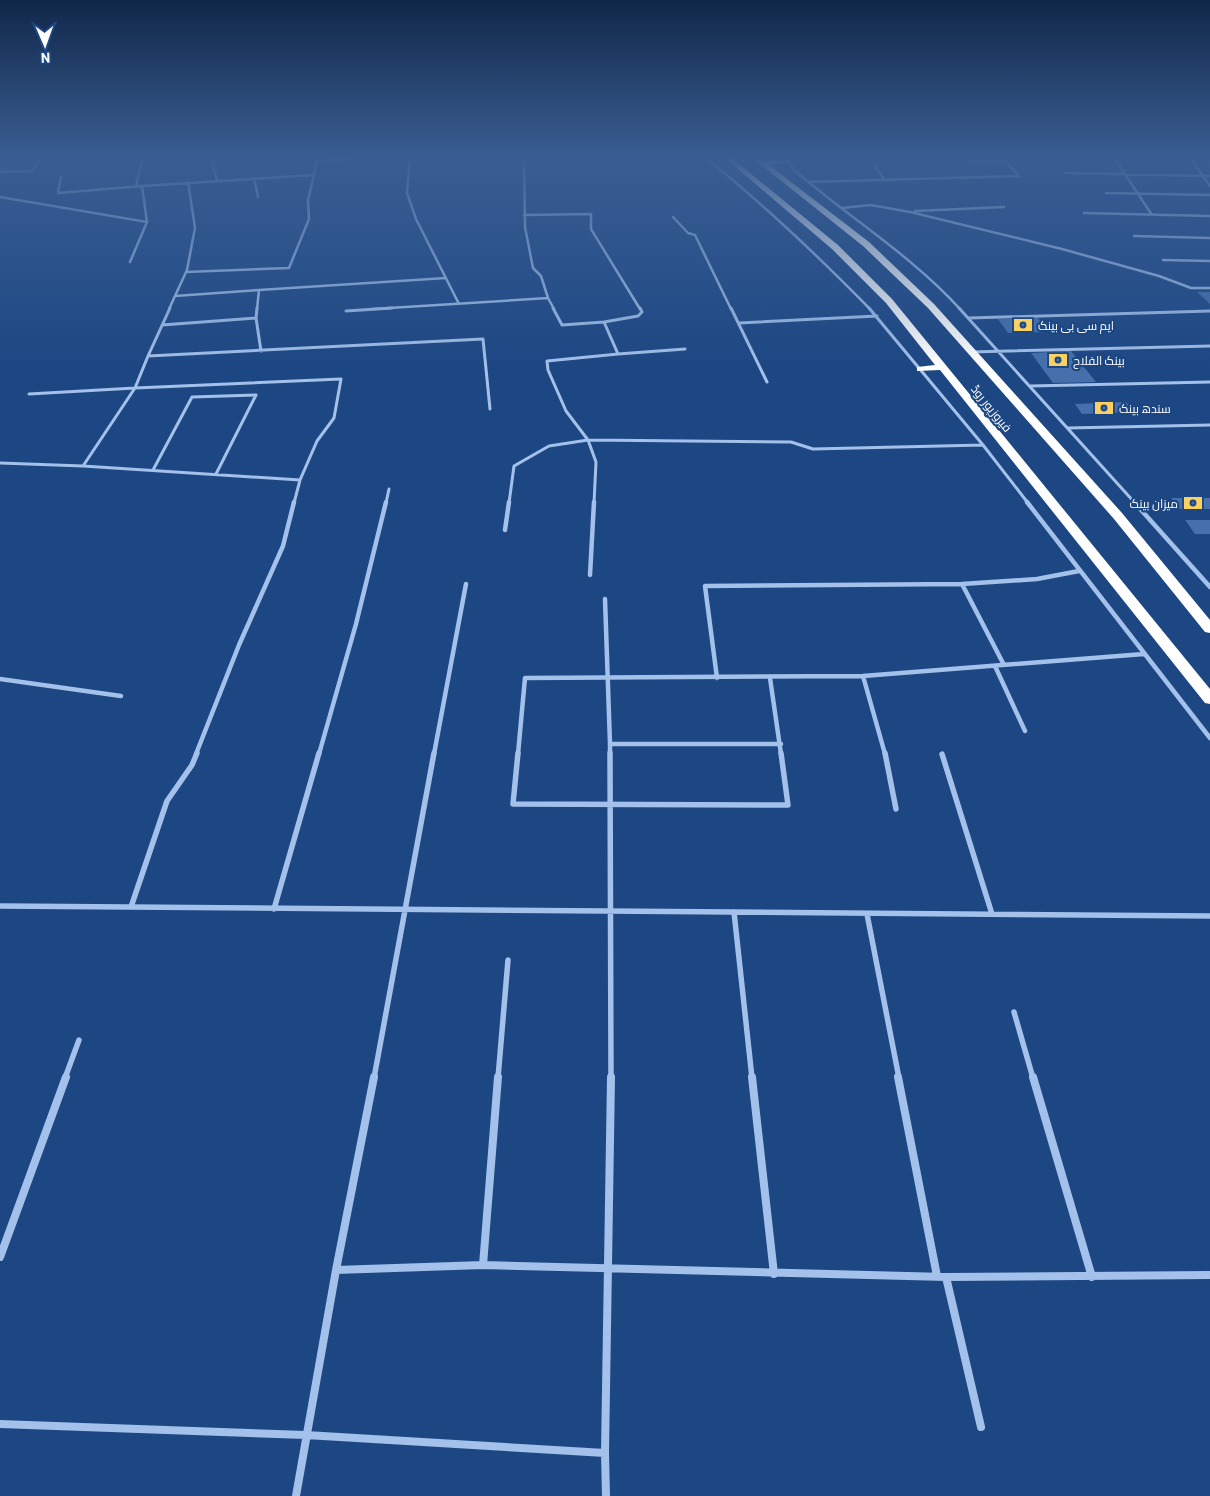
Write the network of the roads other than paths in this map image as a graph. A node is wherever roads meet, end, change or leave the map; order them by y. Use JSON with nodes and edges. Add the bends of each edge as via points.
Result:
{"nodes":[{"id":1,"x":144,"y":229,"type":"edge"},
{"id":2,"x":196,"y":229,"type":"edge"},
{"id":3,"x":303,"y":229,"type":"edge"},
{"id":4,"x":421,"y":229,"type":"edge"},
{"id":5,"x":526,"y":229,"type":"edge"},
{"id":6,"x":591,"y":229,"type":"edge"},
{"id":7,"x":684,"y":229,"type":"edge"},
{"id":8,"x":789,"y":229,"type":"edge"},
{"id":9,"x":814,"y":229,"type":"edge"},
{"id":10,"x":847,"y":229,"type":"edge"},
{"id":11,"x":868,"y":229,"type":"edge"},
{"id":12,"x":979,"y":229,"type":"edge"},
{"id":13,"x":1134,"y":236,"type":"dead end"},
{"id":14,"x":1210,"y":238,"type":"edge"},
{"id":15,"x":866,"y":244,"type":"junction"},
{"id":16,"x":836,"y":247,"type":"junction"},
{"id":17,"x":1163,"y":260,"type":"dead end"},
{"id":18,"x":1210,"y":261,"type":"edge"},
{"id":19,"x":130,"y":262,"type":"dead end"},
{"id":20,"x":186,"y":272,"type":"junction"},
{"id":21,"x":446,"y":278,"type":"junction"},
{"id":22,"x":1210,"y":288,"type":"edge"},
{"id":23,"x":259,"y":290,"type":"junction"},
{"id":24,"x":175,"y":296,"type":"junction"},
{"id":25,"x":548,"y":298,"type":"junction"},
{"id":26,"x":460,"y":304,"type":"junction"},
{"id":27,"x":346,"y":311,"type":"dead end"},
{"id":28,"x":1210,"y":311,"type":"edge"},
{"id":29,"x":877,"y":316,"type":"junction"},
{"id":30,"x":256,"y":318,"type":"junction"},
{"id":31,"x":968,"y":318,"type":"junction"},
{"id":32,"x":604,"y":322,"type":"junction"},
{"id":33,"x":739,"y":324,"type":"junction"},
{"id":34,"x":162,"y":325,"type":"junction"},
{"id":35,"x":1210,"y":346,"type":"edge"},
{"id":36,"x":685,"y":349,"type":"dead end"},
{"id":37,"x":998,"y":350,"type":"junction"},
{"id":38,"x":261,"y":351,"type":"junction"},
{"id":39,"x":971,"y":352,"type":"junction"},
{"id":40,"x":618,"y":354,"type":"junction"},
{"id":41,"x":148,"y":356,"type":"junction"},
{"id":42,"x":943,"y":367,"type":"junction"},
{"id":43,"x":920,"y":369,"type":"junction"},
{"id":44,"x":767,"y":382,"type":"dead end"},
{"id":45,"x":1210,"y":382,"type":"edge"},
{"id":46,"x":1030,"y":386,"type":"junction"},
{"id":47,"x":135,"y":388,"type":"junction"},
{"id":48,"x":29,"y":394,"type":"dead end"},
{"id":49,"x":490,"y":408,"type":"dead end"},
{"id":50,"x":1210,"y":426,"type":"edge"},
{"id":51,"x":1068,"y":428,"type":"junction"},
{"id":52,"x":588,"y":440,"type":"junction"},
{"id":53,"x":983,"y":445,"type":"junction"},
{"id":54,"x":0,"y":463,"type":"edge"},
{"id":55,"x":83,"y":466,"type":"junction"},
{"id":56,"x":153,"y":470,"type":"junction"},
{"id":57,"x":216,"y":474,"type":"junction"},
{"id":58,"x":300,"y":480,"type":"junction"},
{"id":59,"x":389,"y":489,"type":"dead end"},
{"id":60,"x":505,"y":530,"type":"dead end"},
{"id":61,"x":1079,"y":571,"type":"junction"},
{"id":62,"x":590,"y":575,"type":"dead end"},
{"id":63,"x":466,"y":584,"type":"dead end"},
{"id":64,"x":962,"y":584,"type":"junction"},
{"id":65,"x":1210,"y":587,"type":"edge"},
{"id":66,"x":605,"y":599,"type":"dead end"},
{"id":67,"x":1210,"y":629,"type":"edge"},
{"id":68,"x":1144,"y":654,"type":"junction"},
{"id":69,"x":1004,"y":665,"type":"junction"},
{"id":70,"x":995,"y":666,"type":"junction"},
{"id":71,"x":863,"y":676,"type":"junction"},
{"id":72,"x":607,"y":677,"type":"junction"},
{"id":73,"x":717,"y":678,"type":"junction"},
{"id":74,"x":770,"y":678,"type":"junction"},
{"id":75,"x":0,"y":679,"type":"edge"},
{"id":76,"x":122,"y":696,"type":"dead end"},
{"id":77,"x":1210,"y":698,"type":"edge"},
{"id":78,"x":1025,"y":731,"type":"dead end"},
{"id":79,"x":1210,"y":738,"type":"edge"},
{"id":80,"x":610,"y":744,"type":"junction"},
{"id":81,"x":781,"y":744,"type":"junction"},
{"id":82,"x":942,"y":754,"type":"dead end"},
{"id":83,"x":609,"y":804,"type":"junction"},
{"id":84,"x":896,"y":809,"type":"dead end"},
{"id":85,"x":0,"y":906,"type":"edge"},
{"id":86,"x":131,"y":907,"type":"junction"},
{"id":87,"x":274,"y":909,"type":"junction"},
{"id":88,"x":405,"y":910,"type":"junction"},
{"id":89,"x":610,"y":912,"type":"junction"},
{"id":90,"x":734,"y":912,"type":"junction"},
{"id":91,"x":867,"y":914,"type":"junction"},
{"id":92,"x":992,"y":914,"type":"junction"},
{"id":93,"x":1210,"y":916,"type":"edge"},
{"id":94,"x":508,"y":960,"type":"dead end"},
{"id":95,"x":1014,"y":1012,"type":"dead end"},
{"id":96,"x":78,"y":1040,"type":"dead end"},
{"id":97,"x":0,"y":1257,"type":"edge"},
{"id":98,"x":483,"y":1266,"type":"junction"},
{"id":99,"x":608,"y":1269,"type":"junction"},
{"id":100,"x":336,"y":1270,"type":"junction"},
{"id":101,"x":774,"y":1274,"type":"junction"},
{"id":102,"x":1210,"y":1275,"type":"edge"},
{"id":103,"x":941,"y":1276,"type":"junction"},
{"id":104,"x":1092,"y":1277,"type":"junction"},
{"id":105,"x":0,"y":1424,"type":"edge"},
{"id":106,"x":981,"y":1427,"type":"dead end"},
{"id":107,"x":306,"y":1435,"type":"junction"},
{"id":108,"x":605,"y":1453,"type":"junction"},
{"id":109,"x":296,"y":1496,"type":"edge"},
{"id":110,"x":606,"y":1496,"type":"edge"}],
"edges":[{"from":1,"to":19,"type":"street"},
{"from":2,"to":20,"type":"street"},
{"from":3,"to":20,"type":"street","via":[[289,268]]},
{"from":4,"to":21,"type":"street"},
{"from":5,"to":25,"type":"street","via":[[533,268],[541,276]]},
{"from":6,"to":32,"type":"street","via":[[642,312],[638,316]]},
{"from":7,"to":33,"type":"street","via":[[695,234]]},
{"from":8,"to":29,"type":"street"},
{"from":9,"to":16,"type":"highway","name":"فیروزپور روڈ"},
{"from":10,"to":15,"type":"highway","name":"فیروزپور روڈ"},
{"from":11,"to":31,"type":"street","via":[[918,268]]},
{"from":12,"to":22,"type":"street","via":[[1159,276],[1191,288]]},
{"from":13,"to":14,"type":"street"},
{"from":15,"to":16,"type":"highway"},
{"from":15,"to":39,"type":"highway","name":"فیروزپور روڈ","via":[[930,306]]},
{"from":16,"to":42,"type":"highway","name":"فیروزپور روڈ","via":[[889,301]]},
{"from":17,"to":18,"type":"street"},
{"from":20,"to":24,"type":"street"},
{"from":21,"to":23,"type":"street"},
{"from":21,"to":26,"type":"street"},
{"from":23,"to":24,"type":"street"},
{"from":23,"to":30,"type":"street"},
{"from":24,"to":34,"type":"street"},
{"from":25,"to":26,"type":"street"},
{"from":25,"to":32,"type":"street","via":[[562,325]]},
{"from":26,"to":27,"type":"street"},
{"from":28,"to":31,"type":"street"},
{"from":29,"to":33,"type":"street"},
{"from":29,"to":43,"type":"street"},
{"from":30,"to":34,"type":"street"},
{"from":30,"to":38,"type":"street"},
{"from":31,"to":37,"type":"street"},
{"from":32,"to":40,"type":"street"},
{"from":33,"to":44,"type":"street"},
{"from":34,"to":41,"type":"street"},
{"from":35,"to":37,"type":"street"},
{"from":36,"to":40,"type":"street"},
{"from":37,"to":39,"type":"street"},
{"from":37,"to":46,"type":"street"},
{"from":38,"to":41,"type":"street"},
{"from":38,"to":49,"type":"street","via":[[483,338]]},
{"from":39,"to":67,"type":"highway","name":"فیروزپور روڈ","via":[[1118,516]]},
{"from":40,"to":52,"type":"street","via":[[547,361],[566,412]]},
{"from":41,"to":47,"type":"street"},
{"from":42,"to":43,"type":"highway"},
{"from":42,"to":77,"type":"highway","name":"فیروزپور روڈ"},
{"from":43,"to":53,"type":"street"},
{"from":45,"to":46,"type":"street"},
{"from":46,"to":51,"type":"street"},
{"from":47,"to":48,"type":"street"},
{"from":47,"to":55,"type":"street"},
{"from":47,"to":58,"type":"street","via":[[341,379],[334,418],[317,441]]},
{"from":50,"to":51,"type":"street"},
{"from":51,"to":65,"type":"street"},
{"from":52,"to":53,"type":"street","via":[[791,442],[813,449]]},
{"from":52,"to":60,"type":"street","via":[[549,446],[514,466]]},
{"from":52,"to":62,"type":"street","via":[[596,462]]},
{"from":53,"to":61,"type":"street"},
{"from":54,"to":55,"type":"street"},
{"from":55,"to":56,"type":"street"},
{"from":56,"to":57,"type":"street"},
{"from":56,"to":57,"type":"street","via":[[192,397],[256,395]]},
{"from":57,"to":58,"type":"street"},
{"from":58,"to":86,"type":"street","via":[[283,546],[192,765],[167,801]]},
{"from":59,"to":87,"type":"street","via":[[356,624]]},
{"from":61,"to":64,"type":"street","via":[[1045,578]]},
{"from":61,"to":68,"type":"street"},
{"from":63,"to":88,"type":"street"},
{"from":64,"to":69,"type":"street"},
{"from":64,"to":73,"type":"street","via":[[704,586]]},
{"from":66,"to":72,"type":"street"},
{"from":68,"to":69,"type":"street"},
{"from":68,"to":79,"type":"street"},
{"from":69,"to":70,"type":"street"},
{"from":70,"to":71,"type":"street"},
{"from":70,"to":78,"type":"street"},
{"from":71,"to":74,"type":"street"},
{"from":71,"to":84,"type":"street","via":[[883,740]]},
{"from":72,"to":73,"type":"street"},
{"from":72,"to":80,"type":"street"},
{"from":72,"to":83,"type":"street","via":[[525,678],[513,804]]},
{"from":73,"to":74,"type":"street"},
{"from":74,"to":81,"type":"street"},
{"from":75,"to":76,"type":"street"},
{"from":80,"to":81,"type":"street"},
{"from":80,"to":83,"type":"street"},
{"from":81,"to":83,"type":"street","via":[[788,805]]},
{"from":82,"to":92,"type":"street"},
{"from":83,"to":89,"type":"street"},
{"from":85,"to":86,"type":"street"},
{"from":86,"to":87,"type":"street"},
{"from":87,"to":88,"type":"street"},
{"from":88,"to":89,"type":"street"},
{"from":88,"to":100,"type":"street"},
{"from":89,"to":90,"type":"street"},
{"from":89,"to":99,"type":"street","via":[[612,1022]]},
{"from":90,"to":91,"type":"street"},
{"from":90,"to":101,"type":"street"},
{"from":91,"to":92,"type":"street"},
{"from":91,"to":103,"type":"street"},
{"from":92,"to":93,"type":"street"},
{"from":94,"to":98,"type":"street"},
{"from":95,"to":104,"type":"street"},
{"from":96,"to":97,"type":"street"},
{"from":98,"to":99,"type":"street"},
{"from":98,"to":100,"type":"street"},
{"from":99,"to":101,"type":"street"},
{"from":99,"to":108,"type":"street"},
{"from":100,"to":107,"type":"street"},
{"from":101,"to":103,"type":"street"},
{"from":102,"to":104,"type":"street"},
{"from":103,"to":104,"type":"street"},
{"from":103,"to":106,"type":"street"},
{"from":105,"to":107,"type":"street"},
{"from":107,"to":108,"type":"street"},
{"from":107,"to":109,"type":"street"},
{"from":108,"to":110,"type":"street"}]}
